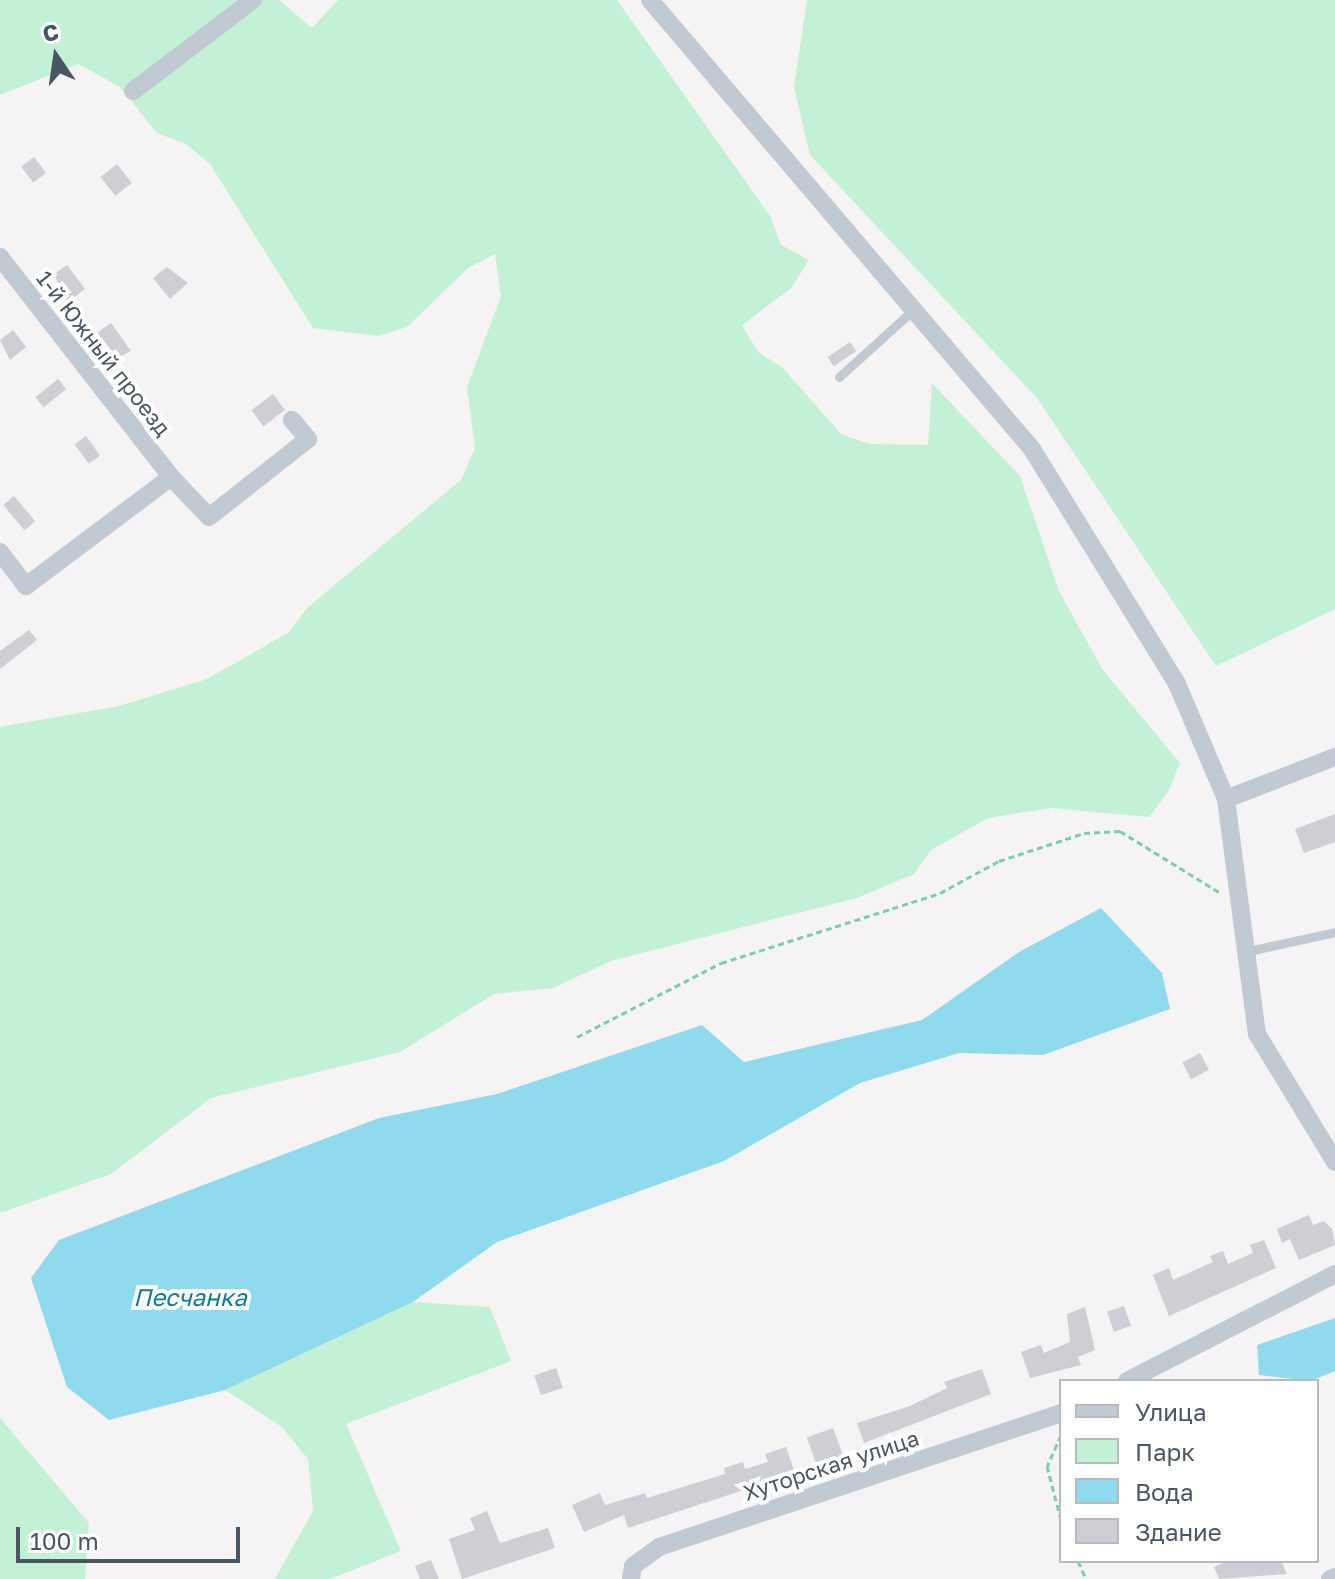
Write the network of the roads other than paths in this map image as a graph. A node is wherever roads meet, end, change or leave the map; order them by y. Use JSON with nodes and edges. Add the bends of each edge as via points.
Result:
{"nodes":[{"id":1,"x":253,"y":0,"type":"edge"},
{"id":2,"x":650,"y":0,"type":"edge"},
{"id":3,"x":133,"y":91,"type":"dead end"},
{"id":4,"x":0,"y":257,"type":"edge"},
{"id":5,"x":913,"y":310,"type":"junction"},
{"id":6,"x":839,"y":377,"type":"dead end"},
{"id":7,"x":292,"y":420,"type":"dead end"},
{"id":8,"x":171,"y":477,"type":"junction"},
{"id":9,"x":0,"y":552,"type":"edge"},
{"id":10,"x":1335,"y":757,"type":"edge"},
{"id":11,"x":1226,"y":799,"type":"junction"},
{"id":12,"x":1335,"y":932,"type":"edge"},
{"id":13,"x":1244,"y":952,"type":"junction"},
{"id":14,"x":1335,"y":1162,"type":"edge"},
{"id":15,"x":1335,"y":1274,"type":"edge"},
{"id":16,"x":1131,"y":1379,"type":"edge"},
{"id":17,"x":1059,"y":1414,"type":"edge"},
{"id":18,"x":631,"y":1579,"type":"edge"}],
"edges":[{"from":1,"to":3,"type":"street"},
{"from":2,"to":5,"type":"street"},
{"from":4,"to":8,"type":"street","name":"1-й Южный проезд"},
{"from":5,"to":6,"type":"lane"},
{"from":5,"to":11,"type":"street","via":[[1032,449],[1177,684]]},
{"from":7,"to":8,"type":"street","name":"1-й Южный проезд","via":[[308,439],[209,517]]},
{"from":8,"to":9,"type":"street","via":[[26,586]]},
{"from":10,"to":11,"type":"street"},
{"from":11,"to":13,"type":"street"},
{"from":12,"to":13,"type":"lane"},
{"from":13,"to":14,"type":"street","via":[[1257,1034]]},
{"from":15,"to":16,"type":"street"},
{"from":17,"to":18,"type":"street","name":"Хуторская улица","via":[[659,1547],[633,1566]]}]}
